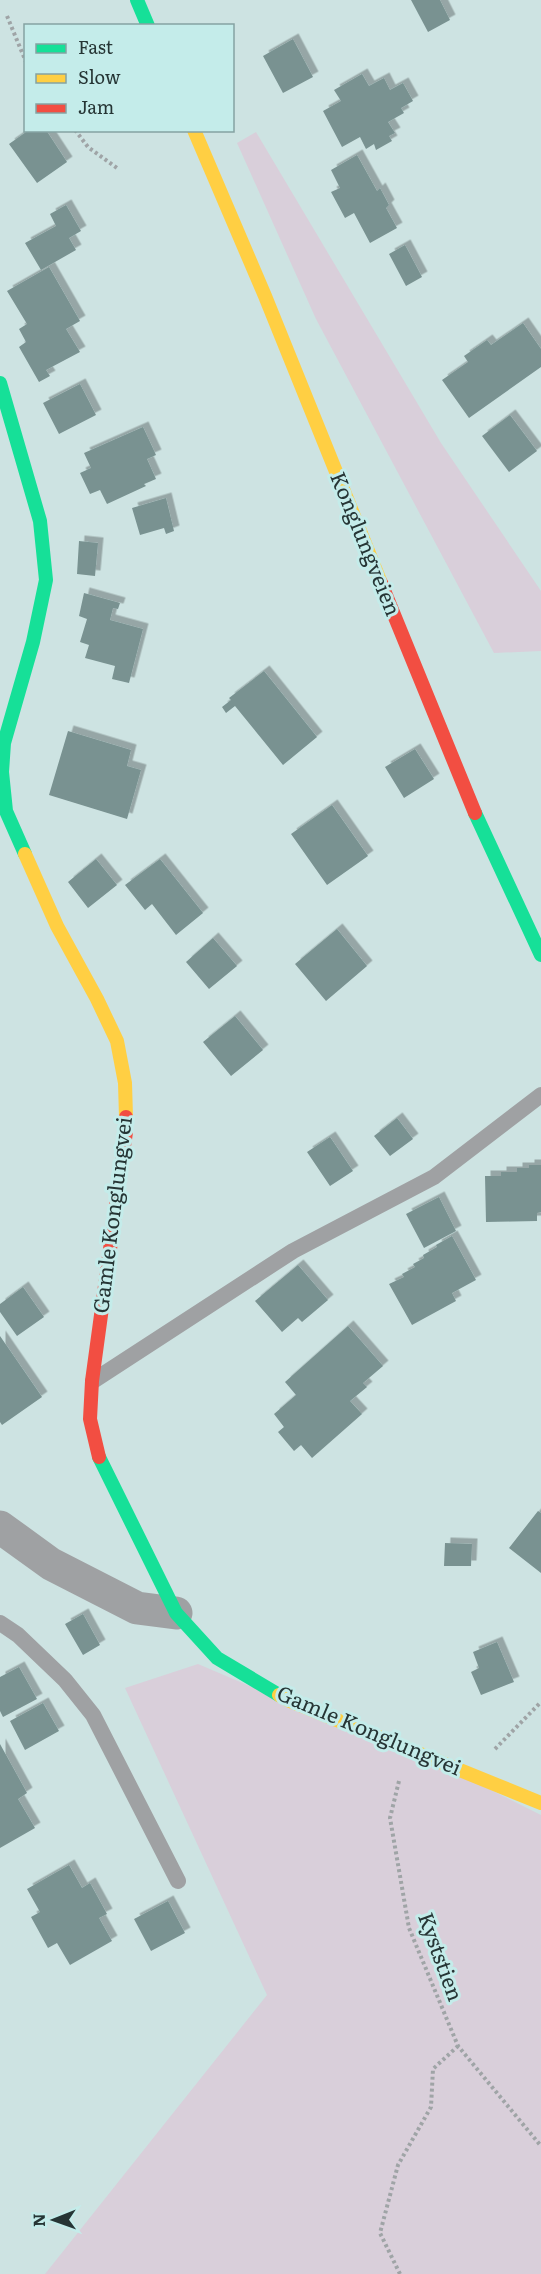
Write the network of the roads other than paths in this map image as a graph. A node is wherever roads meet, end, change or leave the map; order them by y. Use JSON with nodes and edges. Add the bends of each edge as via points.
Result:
{"nodes":[{"id":1,"x":137,"y":0,"type":"edge"},
{"id":2,"x":147,"y":24,"type":"edge"},
{"id":3,"x":195,"y":132,"type":"edge"},
{"id":4,"x":0,"y":383,"type":"edge"},
{"id":5,"x":541,"y":955,"type":"edge"},
{"id":6,"x":541,"y":1095,"type":"edge"},
{"id":7,"x":92,"y":1381,"type":"junction"},
{"id":8,"x":0,"y":1527,"type":"edge"},
{"id":9,"x":176,"y":1613,"type":"junction"},
{"id":10,"x":0,"y":1623,"type":"edge"},
{"id":11,"x":541,"y":1803,"type":"edge"},
{"id":12,"x":178,"y":1881,"type":"dead end"}],
"edges":[{"from":1,"to":2,"type":"street"},
{"from":3,"to":5,"type":"street","name":"Konglungveien","via":[[471,804]]},
{"from":4,"to":7,"type":"street","name":"Gamle Konglungvei","via":[[40,520],[46,580],[4,743],[6,811],[57,926],[117,1041],[125,1083],[126,1132]]},
{"from":6,"to":7,"type":"lane","via":[[434,1177],[293,1251]]},
{"from":7,"to":9,"type":"street","name":"Gamle Konglungvei","via":[[90,1419],[98,1456]]},
{"from":8,"to":9,"type":"street","via":[[51,1564],[137,1608]]},
{"from":9,"to":11,"type":"street","name":"Gamle Konglungvei","via":[[217,1658],[290,1701]]},
{"from":10,"to":12,"type":"lane","via":[[65,1680],[93,1715]]}]}
